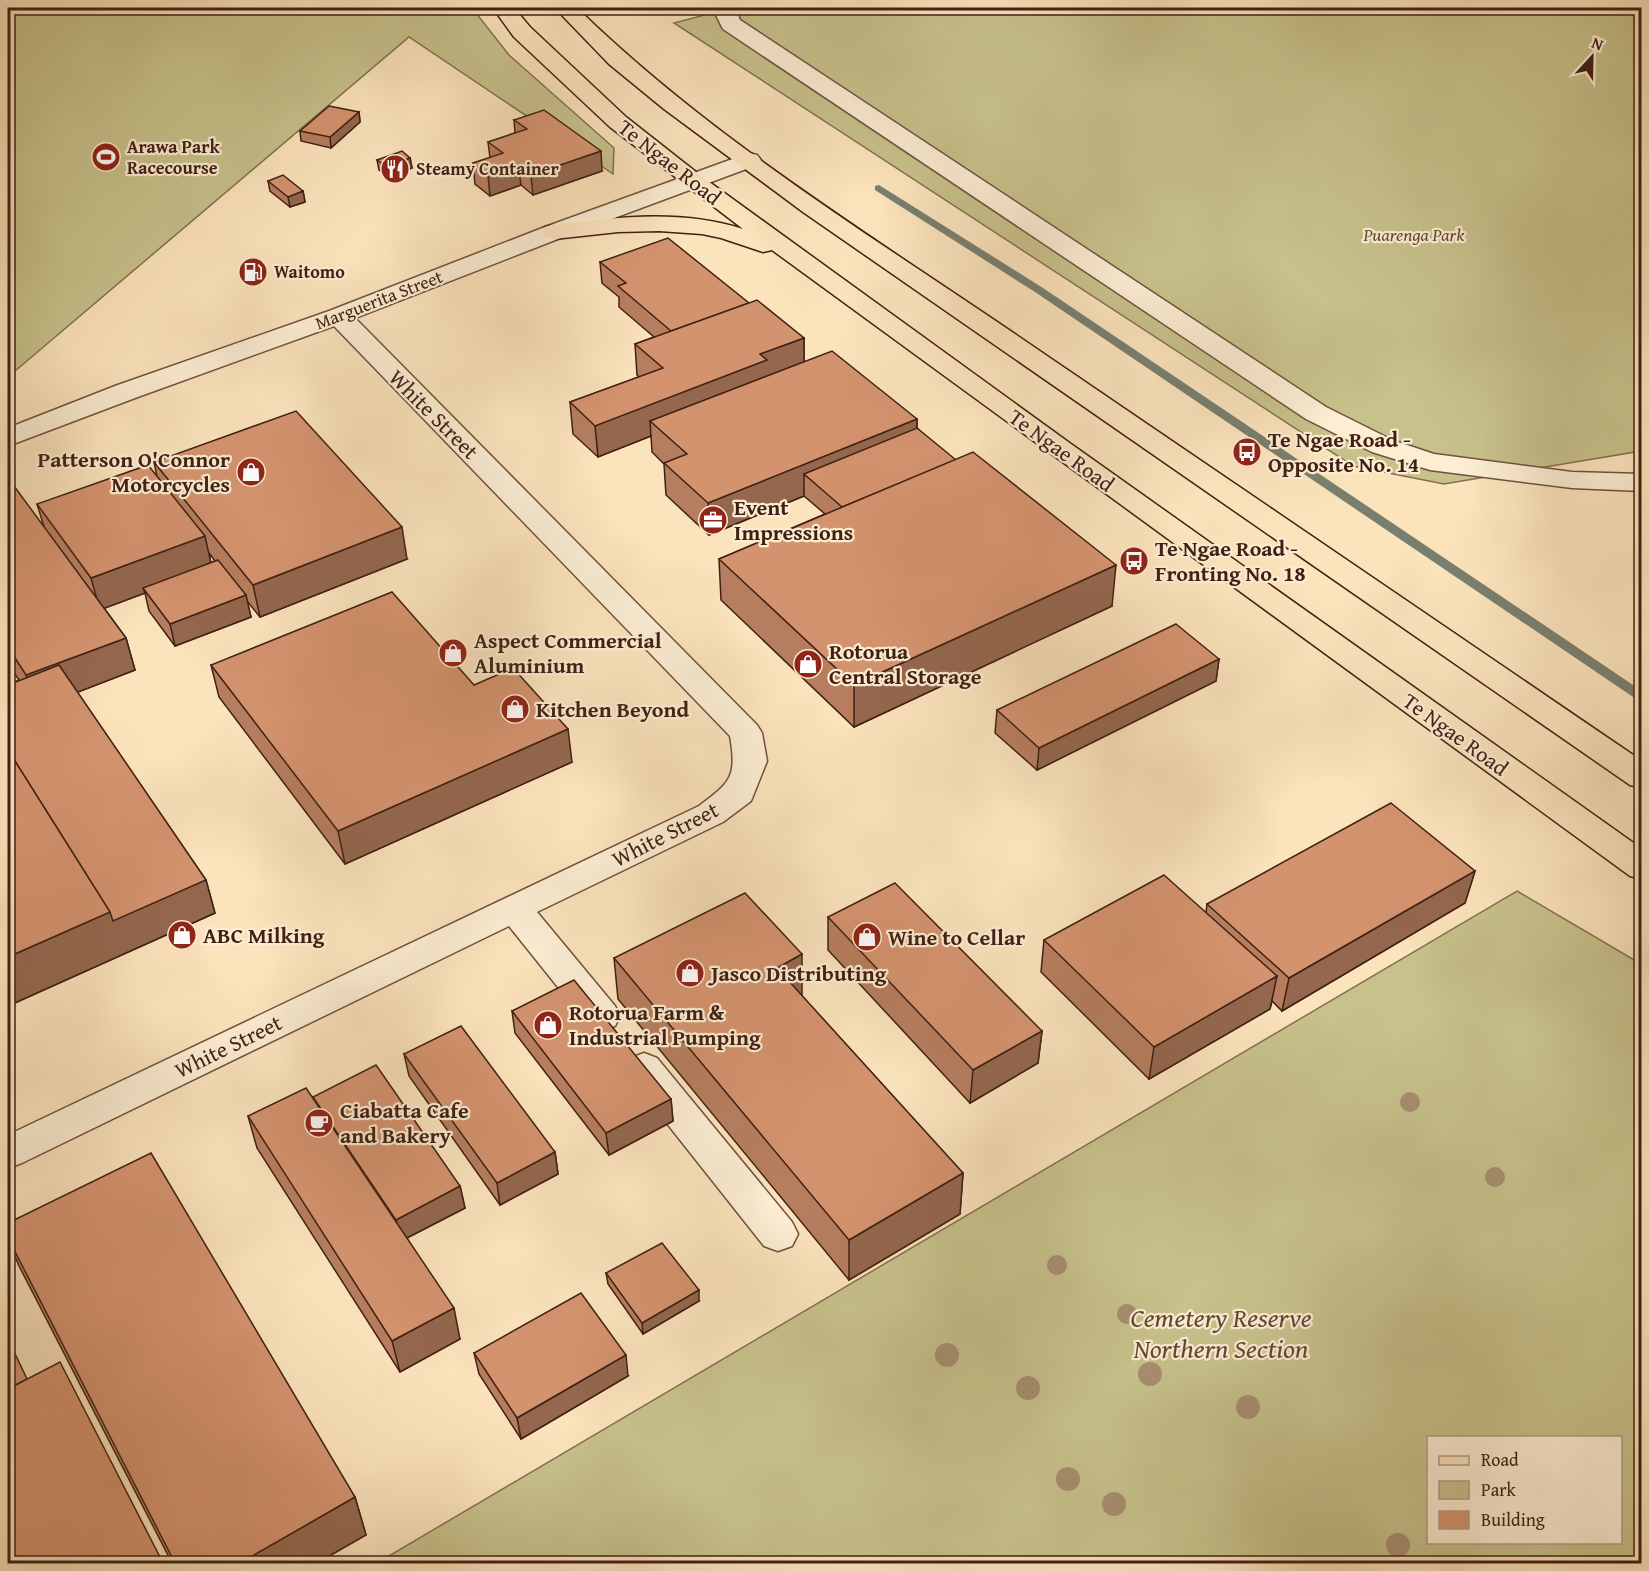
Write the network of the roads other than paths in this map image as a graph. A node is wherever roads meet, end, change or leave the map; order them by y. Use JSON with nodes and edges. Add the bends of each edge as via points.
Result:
{"nodes":[{"id":1,"x":503,"y":8,"type":"edge"},
{"id":2,"x":565,"y":8,"type":"edge"},
{"id":3,"x":732,"y":8,"type":"edge"},
{"id":4,"x":749,"y":160,"type":"junction"},
{"id":5,"x":693,"y":181,"type":"junction"},
{"id":6,"x":554,"y":232,"type":"junction"},
{"id":7,"x":801,"y":260,"type":"junction"},
{"id":8,"x":338,"y":316,"type":"junction"},
{"id":9,"x":8,"y":438,"type":"edge"},
{"id":10,"x":1641,"y":483,"type":"edge"},
{"id":11,"x":1641,"y":777,"type":"edge"},
{"id":12,"x":1641,"y":867,"type":"edge"},
{"id":13,"x":514,"y":908,"type":"junction"},
{"id":14,"x":8,"y":1152,"type":"edge"},
{"id":15,"x":778,"y":1234,"type":"dead end"}],
"edges":[{"from":1,"to":5,"type":"main road","name":"Te Ngae Road","via":[[522,32],[618,122]]},
{"from":2,"to":4,"type":"main road","via":[[617,59]]},
{"from":3,"to":10,"type":"street","via":[[727,15],[731,24],[1316,412],[1383,446],[1430,462],[1572,480]]},
{"from":4,"to":5,"type":"street","name":"Marguerita Street"},
{"from":4,"to":11,"type":"main road"},
{"from":5,"to":6,"type":"street","name":"Marguerita Street"},
{"from":5,"to":7,"type":"main road","name":"Te Ngae Road"},
{"from":6,"to":7,"type":"main road","via":[[627,222],[674,223],[726,231]]},
{"from":6,"to":8,"type":"street","name":"Marguerita Street"},
{"from":7,"to":12,"type":"main road","name":"Te Ngae Road"},
{"from":8,"to":9,"type":"street","name":"Marguerita Street"},
{"from":8,"to":13,"type":"street","name":"White Street","via":[[746,733],[751,761],[739,793],[711,814]]},
{"from":13,"to":14,"type":"street","name":"White Street"},
{"from":13,"to":15,"type":"street"}]}
